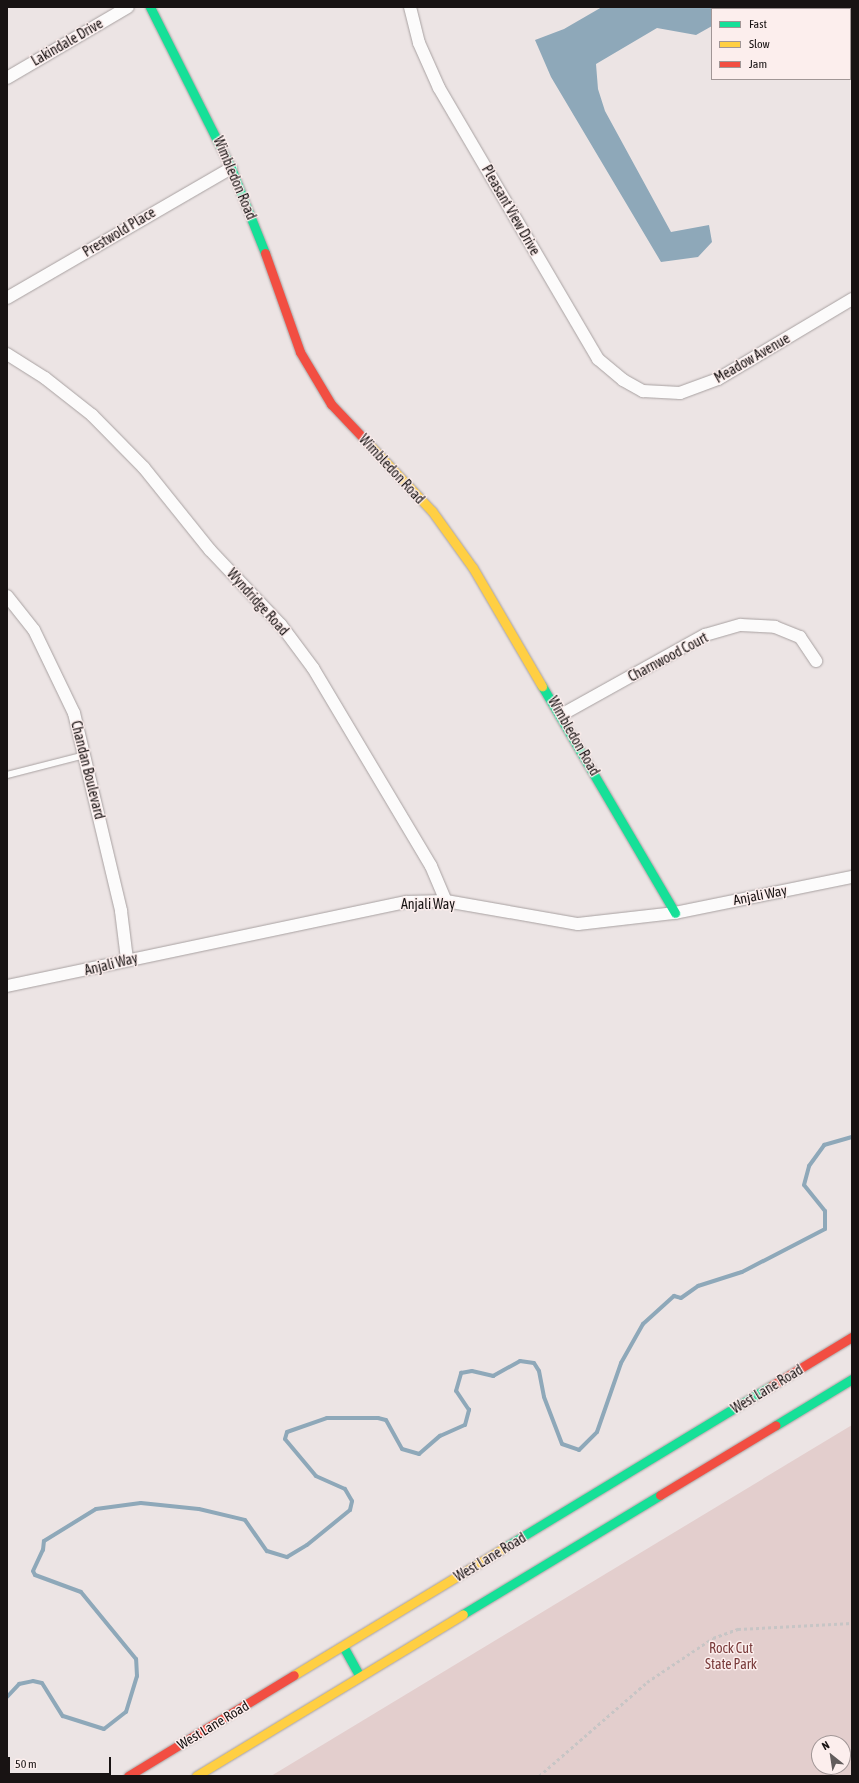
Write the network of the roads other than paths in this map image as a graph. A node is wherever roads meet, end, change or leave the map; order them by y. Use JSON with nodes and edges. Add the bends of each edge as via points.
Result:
{"nodes":[{"id":1,"x":128,"y":7,"type":"edge"},
{"id":2,"x":150,"y":7,"type":"edge"},
{"id":3,"x":410,"y":7,"type":"edge"},
{"id":4,"x":7,"y":78,"type":"edge"},
{"id":5,"x":231,"y":168,"type":"junction"},
{"id":6,"x":7,"y":298,"type":"edge"},
{"id":7,"x":852,"y":299,"type":"edge"},
{"id":8,"x":7,"y":354,"type":"edge"},
{"id":9,"x":643,"y":391,"type":"joint"},
{"id":10,"x":7,"y":596,"type":"edge"},
{"id":11,"x":816,"y":661,"type":"dead end"},
{"id":12,"x":562,"y":715,"type":"junction"},
{"id":13,"x":85,"y":754,"type":"junction"},
{"id":14,"x":7,"y":775,"type":"edge"},
{"id":15,"x":852,"y":877,"type":"edge"},
{"id":16,"x":446,"y":901,"type":"junction"},
{"id":17,"x":675,"y":913,"type":"junction"},
{"id":18,"x":126,"y":959,"type":"junction"},
{"id":19,"x":7,"y":986,"type":"edge"},
{"id":20,"x":852,"y":1337,"type":"edge"},
{"id":21,"x":852,"y":1379,"type":"edge"},
{"id":22,"x":342,"y":1646,"type":"junction"},
{"id":23,"x":360,"y":1677,"type":"junction"},
{"id":24,"x":128,"y":1776,"type":"edge"},
{"id":25,"x":196,"y":1776,"type":"edge"}],
"edges":[{"from":1,"to":4,"type":"street","name":"Lakindale Drive"},
{"from":2,"to":5,"type":"main road","name":"Wimbledon Road"},
{"from":3,"to":9,"type":"street","name":"Pleasant View Drive","via":[[419,43],[439,88],[598,359],[622,380]]},
{"from":5,"to":6,"type":"street","name":"Prestwold Place"},
{"from":5,"to":12,"type":"main road","name":"Wimbledon Road","via":[[255,224],[300,352],[330,404],[432,511],[473,568]]},
{"from":7,"to":9,"type":"street","name":"Meadow Avenue","via":[[718,379],[680,393]]},
{"from":8,"to":16,"type":"street","name":"Wyndridge Road","via":[[45,378],[92,415],[144,468],[210,550],[281,625],[313,668],[431,866]]},
{"from":10,"to":13,"type":"street","name":"Chandan Boulevard","via":[[34,630],[51,662],[74,713]]},
{"from":11,"to":12,"type":"street","name":"Charnwood Court","via":[[800,637],[775,627],[741,625],[705,635]]},
{"from":12,"to":17,"type":"main road","name":"Wimbledon Road"},
{"from":13,"to":14,"type":"lane"},
{"from":13,"to":18,"type":"street","name":"Chandan Boulevard","via":[[121,911]]},
{"from":15,"to":17,"type":"street","name":"Anjali Way"},
{"from":16,"to":17,"type":"street","name":"Anjali Way","via":[[578,924]]},
{"from":16,"to":18,"type":"street","name":"Anjali Way","via":[[406,902],[365,908]]},
{"from":18,"to":19,"type":"street","name":"Anjali Way"},
{"from":20,"to":22,"type":"main road","name":"West Lane Road"},
{"from":21,"to":23,"type":"main road"},
{"from":22,"to":23,"type":"main road"},
{"from":22,"to":24,"type":"main road","name":"West Lane Road"},
{"from":23,"to":25,"type":"main road"}]}
